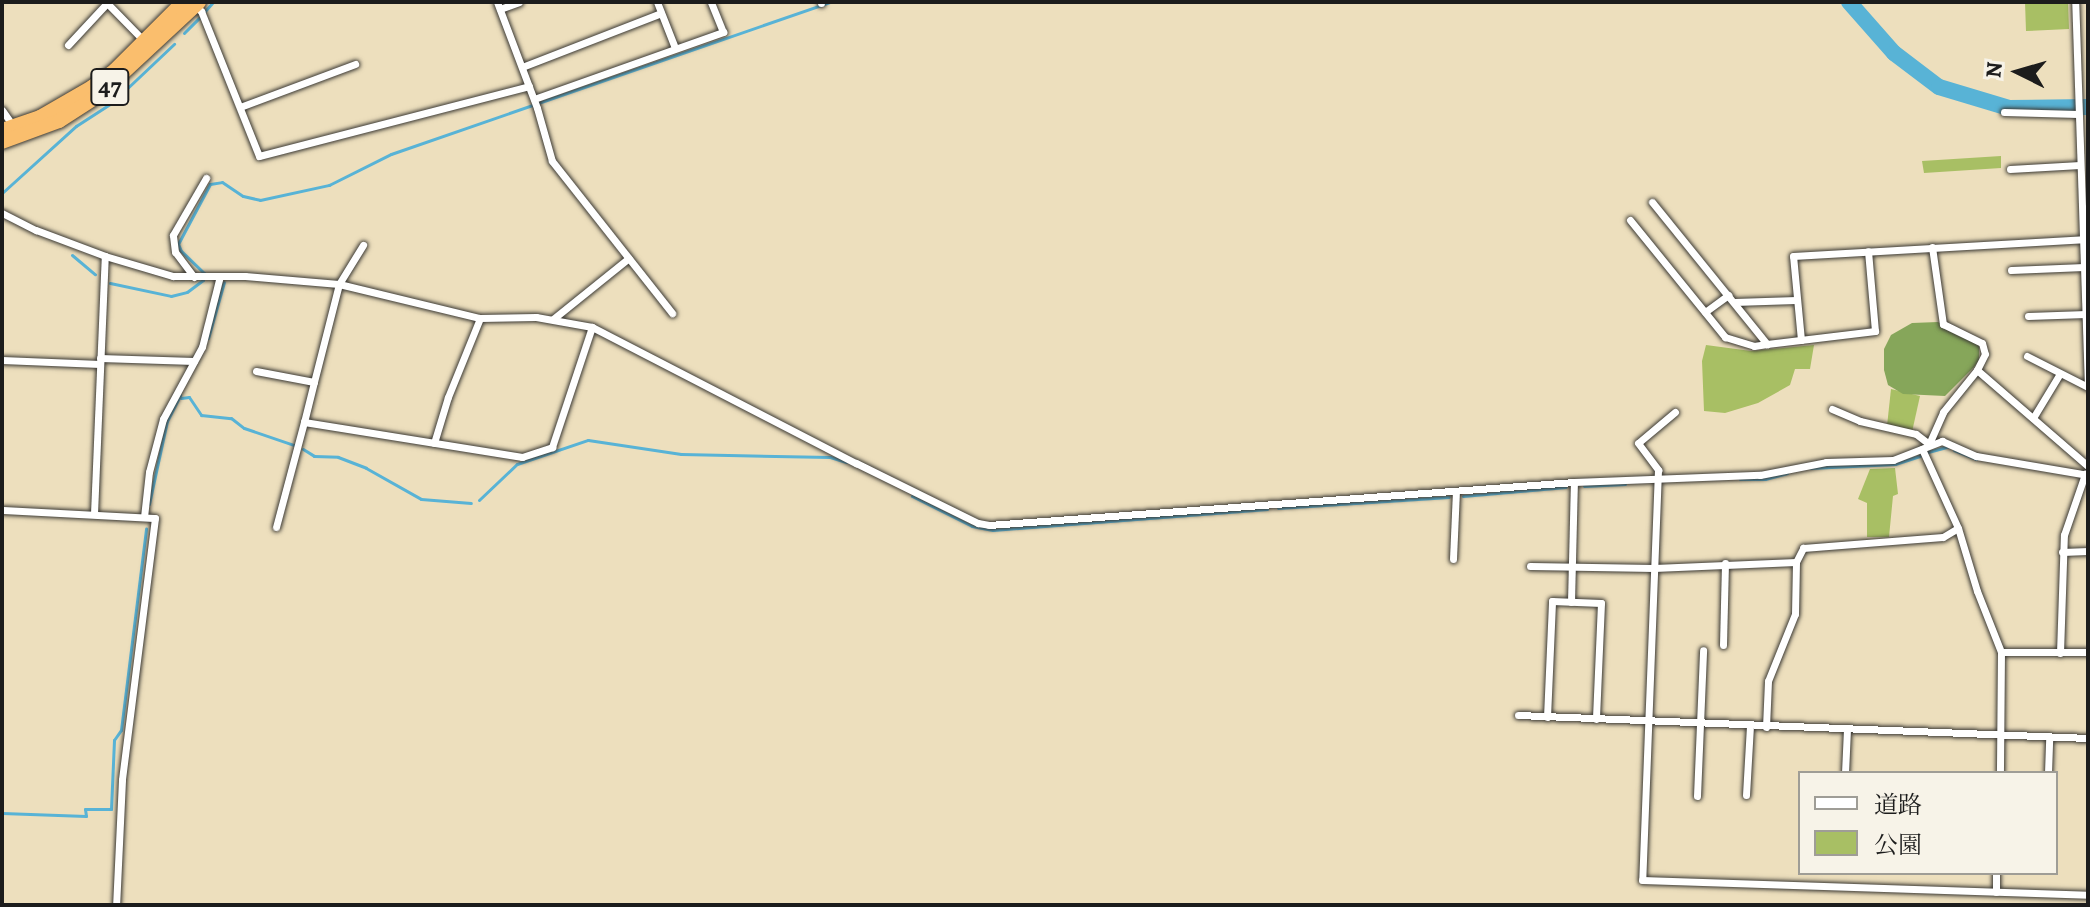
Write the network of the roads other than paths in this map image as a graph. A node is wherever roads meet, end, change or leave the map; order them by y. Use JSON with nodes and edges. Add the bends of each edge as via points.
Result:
{"nodes":[{"id":1,"x":106,"y":2,"type":"edge"},
{"id":2,"x":519,"y":2,"type":"edge"},
{"id":3,"x":657,"y":2,"type":"edge"},
{"id":4,"x":711,"y":2,"type":"edge"},
{"id":5,"x":2075,"y":2,"type":"edge"},
{"id":6,"x":192,"y":3,"type":"edge"},
{"id":7,"x":498,"y":6,"type":"edge"},
{"id":8,"x":661,"y":13,"type":"junction"},
{"id":9,"x":144,"y":41,"type":"junction"},
{"id":10,"x":68,"y":45,"type":"dead end"},
{"id":11,"x":675,"y":48,"type":"junction"},
{"id":12,"x":355,"y":64,"type":"dead end"},
{"id":13,"x":522,"y":67,"type":"junction"},
{"id":14,"x":529,"y":86,"type":"junction"},
{"id":15,"x":535,"y":102,"type":"junction"},
{"id":16,"x":240,"y":107,"type":"junction"},
{"id":17,"x":2078,"y":109,"type":"junction"},
{"id":18,"x":2,"y":110,"type":"edge"},
{"id":19,"x":2004,"y":112,"type":"dead end"},
{"id":20,"x":8,"y":128,"type":"edge"},
{"id":21,"x":2,"y":142,"type":"edge"},
{"id":22,"x":2082,"y":150,"type":"edge"},
{"id":23,"x":2080,"y":165,"type":"junction"},
{"id":24,"x":2010,"y":169,"type":"dead end"},
{"id":25,"x":206,"y":178,"type":"dead end"},
{"id":26,"x":2084,"y":189,"type":"edge"},
{"id":27,"x":1652,"y":202,"type":"dead end"},
{"id":28,"x":2,"y":213,"type":"edge"},
{"id":29,"x":1630,"y":220,"type":"dead end"},
{"id":30,"x":2086,"y":239,"type":"edge"},
{"id":31,"x":363,"y":245,"type":"dead end"},
{"id":32,"x":1932,"y":247,"type":"junction"},
{"id":33,"x":1868,"y":251,"type":"junction"},
{"id":34,"x":105,"y":256,"type":"junction"},
{"id":35,"x":629,"y":258,"type":"junction"},
{"id":36,"x":2084,"y":267,"type":"junction"},
{"id":37,"x":2011,"y":270,"type":"dead end"},
{"id":38,"x":200,"y":276,"type":"junction"},
{"id":39,"x":220,"y":276,"type":"junction"},
{"id":40,"x":339,"y":284,"type":"junction"},
{"id":41,"x":2086,"y":289,"type":"edge"},
{"id":42,"x":1728,"y":295,"type":"junction"},
{"id":43,"x":1796,"y":300,"type":"junction"},
{"id":44,"x":1734,"y":302,"type":"junction"},
{"id":45,"x":1705,"y":312,"type":"junction"},
{"id":46,"x":672,"y":313,"type":"dead end"},
{"id":47,"x":2086,"y":314,"type":"junction"},
{"id":48,"x":2028,"y":316,"type":"dead end"},
{"id":49,"x":480,"y":318,"type":"junction"},
{"id":50,"x":553,"y":319,"type":"junction"},
{"id":51,"x":592,"y":327,"type":"junction"},
{"id":52,"x":2087,"y":336,"type":"edge"},
{"id":53,"x":1801,"y":340,"type":"junction"},
{"id":54,"x":1767,"y":344,"type":"junction"},
{"id":55,"x":2027,"y":356,"type":"dead end"},
{"id":56,"x":2,"y":360,"type":"edge"},
{"id":57,"x":100,"y":361,"type":"junction"},
{"id":58,"x":194,"y":361,"type":"junction"},
{"id":59,"x":1977,"y":370,"type":"junction"},
{"id":60,"x":256,"y":371,"type":"dead end"},
{"id":61,"x":2059,"y":375,"type":"junction"},
{"id":62,"x":314,"y":382,"type":"junction"},
{"id":63,"x":1832,"y":409,"type":"dead end"},
{"id":64,"x":1675,"y":412,"type":"dead end"},
{"id":65,"x":2033,"y":418,"type":"junction"},
{"id":66,"x":304,"y":422,"type":"junction"},
{"id":67,"x":434,"y":443,"type":"junction"},
{"id":68,"x":1926,"y":446,"type":"junction"},
{"id":69,"x":2087,"y":471,"type":"edge"},
{"id":70,"x":1657,"y":479,"type":"junction"},
{"id":71,"x":1574,"y":482,"type":"junction"},
{"id":72,"x":1456,"y":491,"type":"junction"},
{"id":73,"x":2,"y":510,"type":"edge"},
{"id":74,"x":94,"y":514,"type":"junction"},
{"id":75,"x":144,"y":517,"type":"junction"},
{"id":76,"x":276,"y":527,"type":"dead end"},
{"id":77,"x":1958,"y":528,"type":"junction"},
{"id":78,"x":2088,"y":551,"type":"edge"},
{"id":79,"x":2062,"y":552,"type":"junction"},
{"id":80,"x":1453,"y":559,"type":"dead end"},
{"id":81,"x":1796,"y":562,"type":"junction"},
{"id":82,"x":1725,"y":563,"type":"junction"},
{"id":83,"x":1530,"y":566,"type":"dead end"},
{"id":84,"x":1572,"y":567,"type":"junction"},
{"id":85,"x":1654,"y":568,"type":"junction"},
{"id":86,"x":1571,"y":602,"type":"junction"},
{"id":87,"x":1723,"y":645,"type":"dead end"},
{"id":88,"x":1703,"y":650,"type":"dead end"},
{"id":89,"x":2001,"y":652,"type":"junction"},
{"id":90,"x":2088,"y":652,"type":"edge"},
{"id":91,"x":2060,"y":653,"type":"junction"},
{"id":92,"x":1518,"y":715,"type":"dead end"},
{"id":93,"x":1547,"y":717,"type":"junction"},
{"id":94,"x":1596,"y":719,"type":"junction"},
{"id":95,"x":1649,"y":722,"type":"junction"},
{"id":96,"x":1699,"y":724,"type":"junction"},
{"id":97,"x":1750,"y":726,"type":"junction"},
{"id":98,"x":1766,"y":727,"type":"junction"},
{"id":99,"x":1847,"y":729,"type":"junction"},
{"id":100,"x":2001,"y":735,"type":"junction"},
{"id":101,"x":2049,"y":737,"type":"junction"},
{"id":102,"x":2088,"y":738,"type":"edge"},
{"id":103,"x":1845,"y":771,"type":"edge"},
{"id":104,"x":2000,"y":771,"type":"edge"},
{"id":105,"x":2048,"y":771,"type":"edge"},
{"id":106,"x":1746,"y":795,"type":"dead end"},
{"id":107,"x":1697,"y":796,"type":"dead end"},
{"id":108,"x":1996,"y":875,"type":"edge"},
{"id":109,"x":1996,"y":892,"type":"junction"},
{"id":110,"x":2088,"y":895,"type":"edge"},
{"id":111,"x":116,"y":905,"type":"edge"}],
"edges":[{"from":1,"to":9,"type":"street"},
{"from":1,"to":10,"type":"street"},
{"from":2,"to":7,"type":"street"},
{"from":3,"to":8,"type":"street"},
{"from":4,"to":11,"type":"street","via":[[723,32]]},
{"from":5,"to":17,"type":"street"},
{"from":6,"to":9,"type":"highway","number":"47"},
{"from":6,"to":16,"type":"street","via":[[201,11]]},
{"from":6,"to":21,"type":"highway","number":"47","via":[[115,84],[41,129]]},
{"from":7,"to":13,"type":"street"},
{"from":8,"to":11,"type":"street"},
{"from":8,"to":13,"type":"street"},
{"from":9,"to":20,"type":"highway","number":"47","via":[[92,87],[40,117]]},
{"from":11,"to":15,"type":"street"},
{"from":12,"to":16,"type":"street"},
{"from":13,"to":14,"type":"street"},
{"from":14,"to":15,"type":"street"},
{"from":14,"to":16,"type":"street","via":[[259,156]]},
{"from":15,"to":35,"type":"street","via":[[552,161]]},
{"from":17,"to":19,"type":"street"},
{"from":17,"to":22,"type":"street"},
{"from":18,"to":20,"type":"street"},
{"from":22,"to":23,"type":"street"},
{"from":23,"to":24,"type":"street"},
{"from":23,"to":26,"type":"street"},
{"from":25,"to":38,"type":"street","via":[[173,235],[175,252]]},
{"from":26,"to":30,"type":"street"},
{"from":27,"to":42,"type":"street"},
{"from":28,"to":34,"type":"street"},
{"from":29,"to":45,"type":"street"},
{"from":30,"to":32,"type":"street"},
{"from":30,"to":36,"type":"street"},
{"from":31,"to":40,"type":"street"},
{"from":32,"to":33,"type":"street"},
{"from":32,"to":59,"type":"street","via":[[1940,318],[1948,328],[1982,344],[1983,363]]},
{"from":33,"to":43,"type":"street","via":[[1793,256]]},
{"from":33,"to":53,"type":"street","via":[[1875,331]]},
{"from":34,"to":38,"type":"street","via":[[158,273]]},
{"from":34,"to":57,"type":"street"},
{"from":35,"to":46,"type":"street"},
{"from":35,"to":50,"type":"street"},
{"from":36,"to":37,"type":"street"},
{"from":36,"to":41,"type":"street"},
{"from":38,"to":39,"type":"street"},
{"from":39,"to":40,"type":"street"},
{"from":39,"to":58,"type":"street"},
{"from":40,"to":49,"type":"street"},
{"from":40,"to":62,"type":"street"},
{"from":41,"to":47,"type":"street"},
{"from":42,"to":44,"type":"street"},
{"from":42,"to":45,"type":"street"},
{"from":43,"to":44,"type":"street"},
{"from":43,"to":53,"type":"street"},
{"from":44,"to":54,"type":"street"},
{"from":45,"to":54,"type":"street","via":[[1733,342]]},
{"from":47,"to":48,"type":"street"},
{"from":47,"to":52,"type":"street"},
{"from":49,"to":50,"type":"street"},
{"from":49,"to":67,"type":"street"},
{"from":50,"to":51,"type":"street"},
{"from":51,"to":67,"type":"street","via":[[552,447],[511,457]]},
{"from":51,"to":72,"type":"street","via":[[978,523]]},
{"from":52,"to":61,"type":"street","via":[[2088,387]]},
{"from":53,"to":54,"type":"street"},
{"from":55,"to":61,"type":"street"},
{"from":56,"to":57,"type":"street"},
{"from":57,"to":58,"type":"street"},
{"from":57,"to":74,"type":"street"},
{"from":58,"to":75,"type":"street","via":[[163,419]]},
{"from":59,"to":65,"type":"street"},
{"from":59,"to":68,"type":"street","via":[[1943,412]]},
{"from":60,"to":62,"type":"street"},
{"from":61,"to":65,"type":"street"},
{"from":62,"to":66,"type":"street"},
{"from":63,"to":68,"type":"street","via":[[1916,434]]},
{"from":64,"to":70,"type":"street","via":[[1638,443],[1658,470]]},
{"from":65,"to":69,"type":"street"},
{"from":66,"to":67,"type":"street"},
{"from":66,"to":76,"type":"street"},
{"from":68,"to":69,"type":"street","via":[[1942,441],[1976,456]]},
{"from":68,"to":70,"type":"street","via":[[1893,460],[1816,463],[1760,475]]},
{"from":68,"to":77,"type":"street"},
{"from":69,"to":79,"type":"street","via":[[2067,522]]},
{"from":70,"to":71,"type":"street"},
{"from":70,"to":85,"type":"street"},
{"from":71,"to":72,"type":"street"},
{"from":71,"to":84,"type":"street"},
{"from":72,"to":80,"type":"street"},
{"from":73,"to":74,"type":"street"},
{"from":74,"to":75,"type":"street"},
{"from":75,"to":111,"type":"street","via":[[155,518],[122,780]]},
{"from":77,"to":81,"type":"street","via":[[1943,537],[1803,548]]},
{"from":77,"to":89,"type":"street"},
{"from":78,"to":79,"type":"street"},
{"from":79,"to":91,"type":"street"},
{"from":81,"to":82,"type":"street"},
{"from":81,"to":98,"type":"street","via":[[1795,614],[1768,681]]},
{"from":82,"to":85,"type":"street"},
{"from":82,"to":87,"type":"street"},
{"from":83,"to":84,"type":"street"},
{"from":84,"to":85,"type":"street"},
{"from":84,"to":86,"type":"street"},
{"from":85,"to":95,"type":"street"},
{"from":86,"to":93,"type":"street","via":[[1552,601]]},
{"from":86,"to":94,"type":"street","via":[[1601,603]]},
{"from":88,"to":96,"type":"street"},
{"from":89,"to":91,"type":"street"},
{"from":89,"to":100,"type":"street"},
{"from":90,"to":91,"type":"street"},
{"from":92,"to":93,"type":"street"},
{"from":93,"to":94,"type":"street"},
{"from":94,"to":95,"type":"street"},
{"from":95,"to":96,"type":"street"},
{"from":95,"to":109,"type":"street","via":[[1642,880]]},
{"from":96,"to":97,"type":"street"},
{"from":96,"to":107,"type":"street"},
{"from":97,"to":98,"type":"street"},
{"from":97,"to":106,"type":"street"},
{"from":98,"to":99,"type":"street"},
{"from":99,"to":100,"type":"street"},
{"from":99,"to":103,"type":"street"},
{"from":100,"to":101,"type":"street"},
{"from":100,"to":104,"type":"street"},
{"from":101,"to":102,"type":"street"},
{"from":101,"to":105,"type":"street"},
{"from":108,"to":109,"type":"street"},
{"from":109,"to":110,"type":"street"}]}
